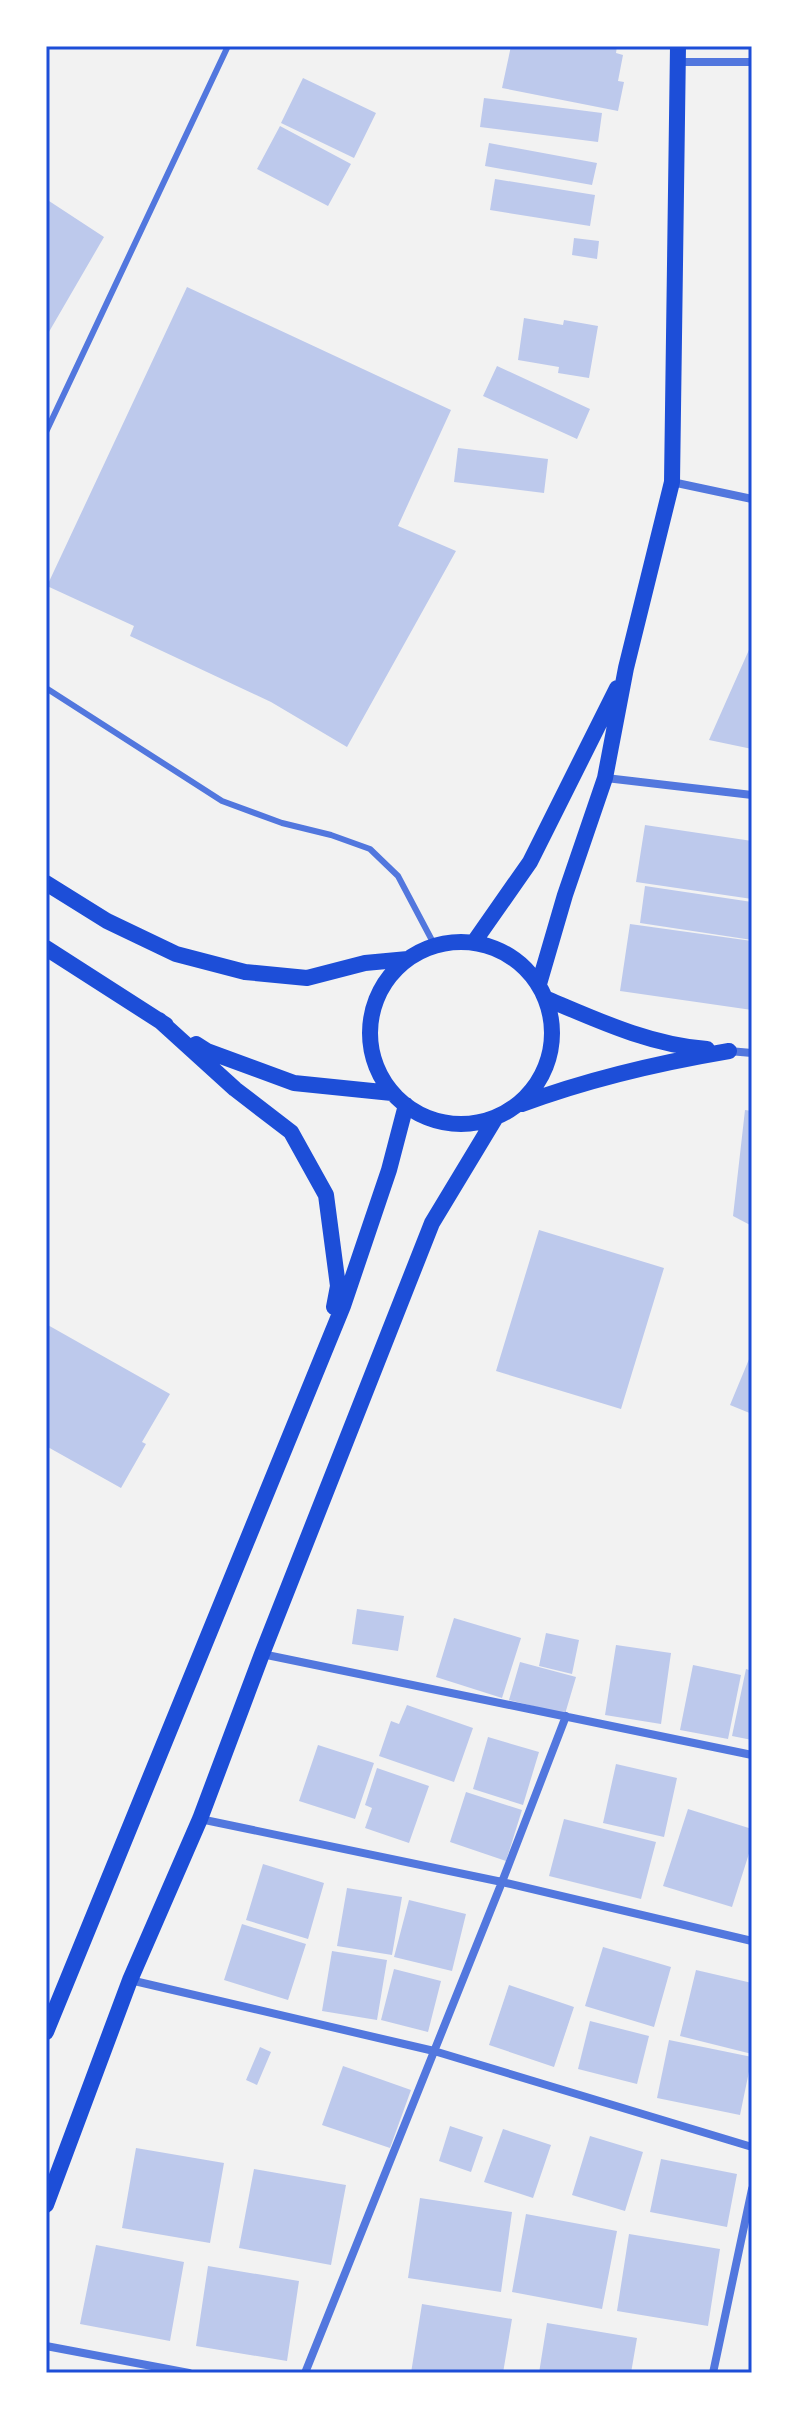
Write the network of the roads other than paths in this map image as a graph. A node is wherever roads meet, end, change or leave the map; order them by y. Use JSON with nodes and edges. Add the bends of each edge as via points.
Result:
{"nodes":[{"id":1,"x":228,"y":46,"type":"edge"},
{"id":2,"x":678,"y":54,"type":"edge"},
{"id":3,"x":752,"y":62,"type":"edge"},
{"id":4,"x":46,"y":432,"type":"edge"},
{"id":5,"x":672,"y":482,"type":"junction"},
{"id":6,"x":752,"y":499,"type":"edge"},
{"id":7,"x":626,"y":668,"type":"junction"},
{"id":8,"x":46,"y":688,"type":"edge"},
{"id":9,"x":605,"y":778,"type":"junction"},
{"id":10,"x":752,"y":795,"type":"edge"},
{"id":11,"x":46,"y":883,"type":"edge"},
{"id":12,"x":474,"y":942,"type":"junction"},
{"id":13,"x":435,"y":946,"type":"junction"},
{"id":14,"x":46,"y":948,"type":"edge"},
{"id":15,"x":408,"y":959,"type":"junction"},
{"id":16,"x":542,"y":991,"type":"junction"},
{"id":17,"x":159,"y":1020,"type":"junction"},
{"id":18,"x":729,"y":1051,"type":"junction"},
{"id":19,"x":752,"y":1053,"type":"edge"},
{"id":20,"x":392,"y":1093,"type":"junction"},
{"id":21,"x":406,"y":1105,"type":"junction"},
{"id":22,"x":516,"y":1106,"type":"junction"},
{"id":23,"x":496,"y":1117,"type":"junction"},
{"id":24,"x":329,"y":1340,"type":"junction"},
{"id":25,"x":262,"y":1654,"type":"junction"},
{"id":26,"x":566,"y":1716,"type":"junction"},
{"id":27,"x":752,"y":1755,"type":"edge"},
{"id":28,"x":200,"y":1819,"type":"junction"},
{"id":29,"x":502,"y":1882,"type":"junction"},
{"id":30,"x":752,"y":1941,"type":"edge"},
{"id":31,"x":130,"y":1980,"type":"junction"},
{"id":32,"x":46,"y":2032,"type":"edge"},
{"id":33,"x":434,"y":2051,"type":"junction"},
{"id":34,"x":752,"y":2147,"type":"edge"},
{"id":35,"x":752,"y":2189,"type":"edge"},
{"id":36,"x":46,"y":2205,"type":"edge"},
{"id":37,"x":46,"y":2346,"type":"edge"},
{"id":38,"x":189,"y":2373,"type":"edge"},
{"id":39,"x":305,"y":2373,"type":"edge"},
{"id":40,"x":713,"y":2373,"type":"edge"}],
"edges":[{"from":1,"to":4,"type":"lane"},
{"from":2,"to":3,"type":"street"},
{"from":2,"to":5,"type":"main road"},
{"from":5,"to":6,"type":"street"},
{"from":5,"to":7,"type":"main road"},
{"from":7,"to":9,"type":"main road"},
{"from":7,"to":12,"type":"main road","via":[[530,862]]},
{"from":8,"to":13,"type":"lane","via":[[222,801],[370,849],[398,876]]},
{"from":9,"to":10,"type":"street"},
{"from":9,"to":16,"type":"main road","via":[[565,895]]},
{"from":11,"to":15,"type":"main road","via":[[107,921],[176,954],[245,972],[307,978],[365,963]]},
{"from":12,"to":13,"type":"main road"},
{"from":12,"to":16,"type":"main road","via":[[522,964]]},
{"from":13,"to":15,"type":"main road"},
{"from":14,"to":17,"type":"main road"},
{"from":15,"to":20,"type":"main road","via":[[386,980],[373,1007],[369,1038],[376,1067]]},
{"from":16,"to":18,"type":"main road","via":[[626,1033]]},
{"from":16,"to":22,"type":"main road","via":[[551,1011],[553,1042],[545,1072]]},
{"from":17,"to":20,"type":"main road","via":[[207,1051],[294,1083]]},
{"from":17,"to":24,"type":"main road","via":[[291,1132],[326,1195],[338,1286]]},
{"from":18,"to":19,"type":"street"},
{"from":18,"to":22,"type":"main road","via":[[655,1063]]},
{"from":20,"to":21,"type":"main road"},
{"from":21,"to":23,"type":"main road","via":[[444,1124],[475,1125]]},
{"from":21,"to":24,"type":"main road","via":[[389,1170]]},
{"from":22,"to":23,"type":"main road"},
{"from":23,"to":25,"type":"main road","via":[[432,1223]]},
{"from":24,"to":32,"type":"main road"},
{"from":25,"to":26,"type":"street"},
{"from":25,"to":28,"type":"main road"},
{"from":26,"to":27,"type":"street"},
{"from":26,"to":29,"type":"street"},
{"from":28,"to":29,"type":"street"},
{"from":28,"to":31,"type":"main road"},
{"from":29,"to":30,"type":"street"},
{"from":29,"to":33,"type":"street"},
{"from":31,"to":33,"type":"street"},
{"from":31,"to":36,"type":"main road"},
{"from":33,"to":34,"type":"street"},
{"from":33,"to":39,"type":"street"},
{"from":35,"to":40,"type":"street"},
{"from":37,"to":38,"type":"street"}]}
